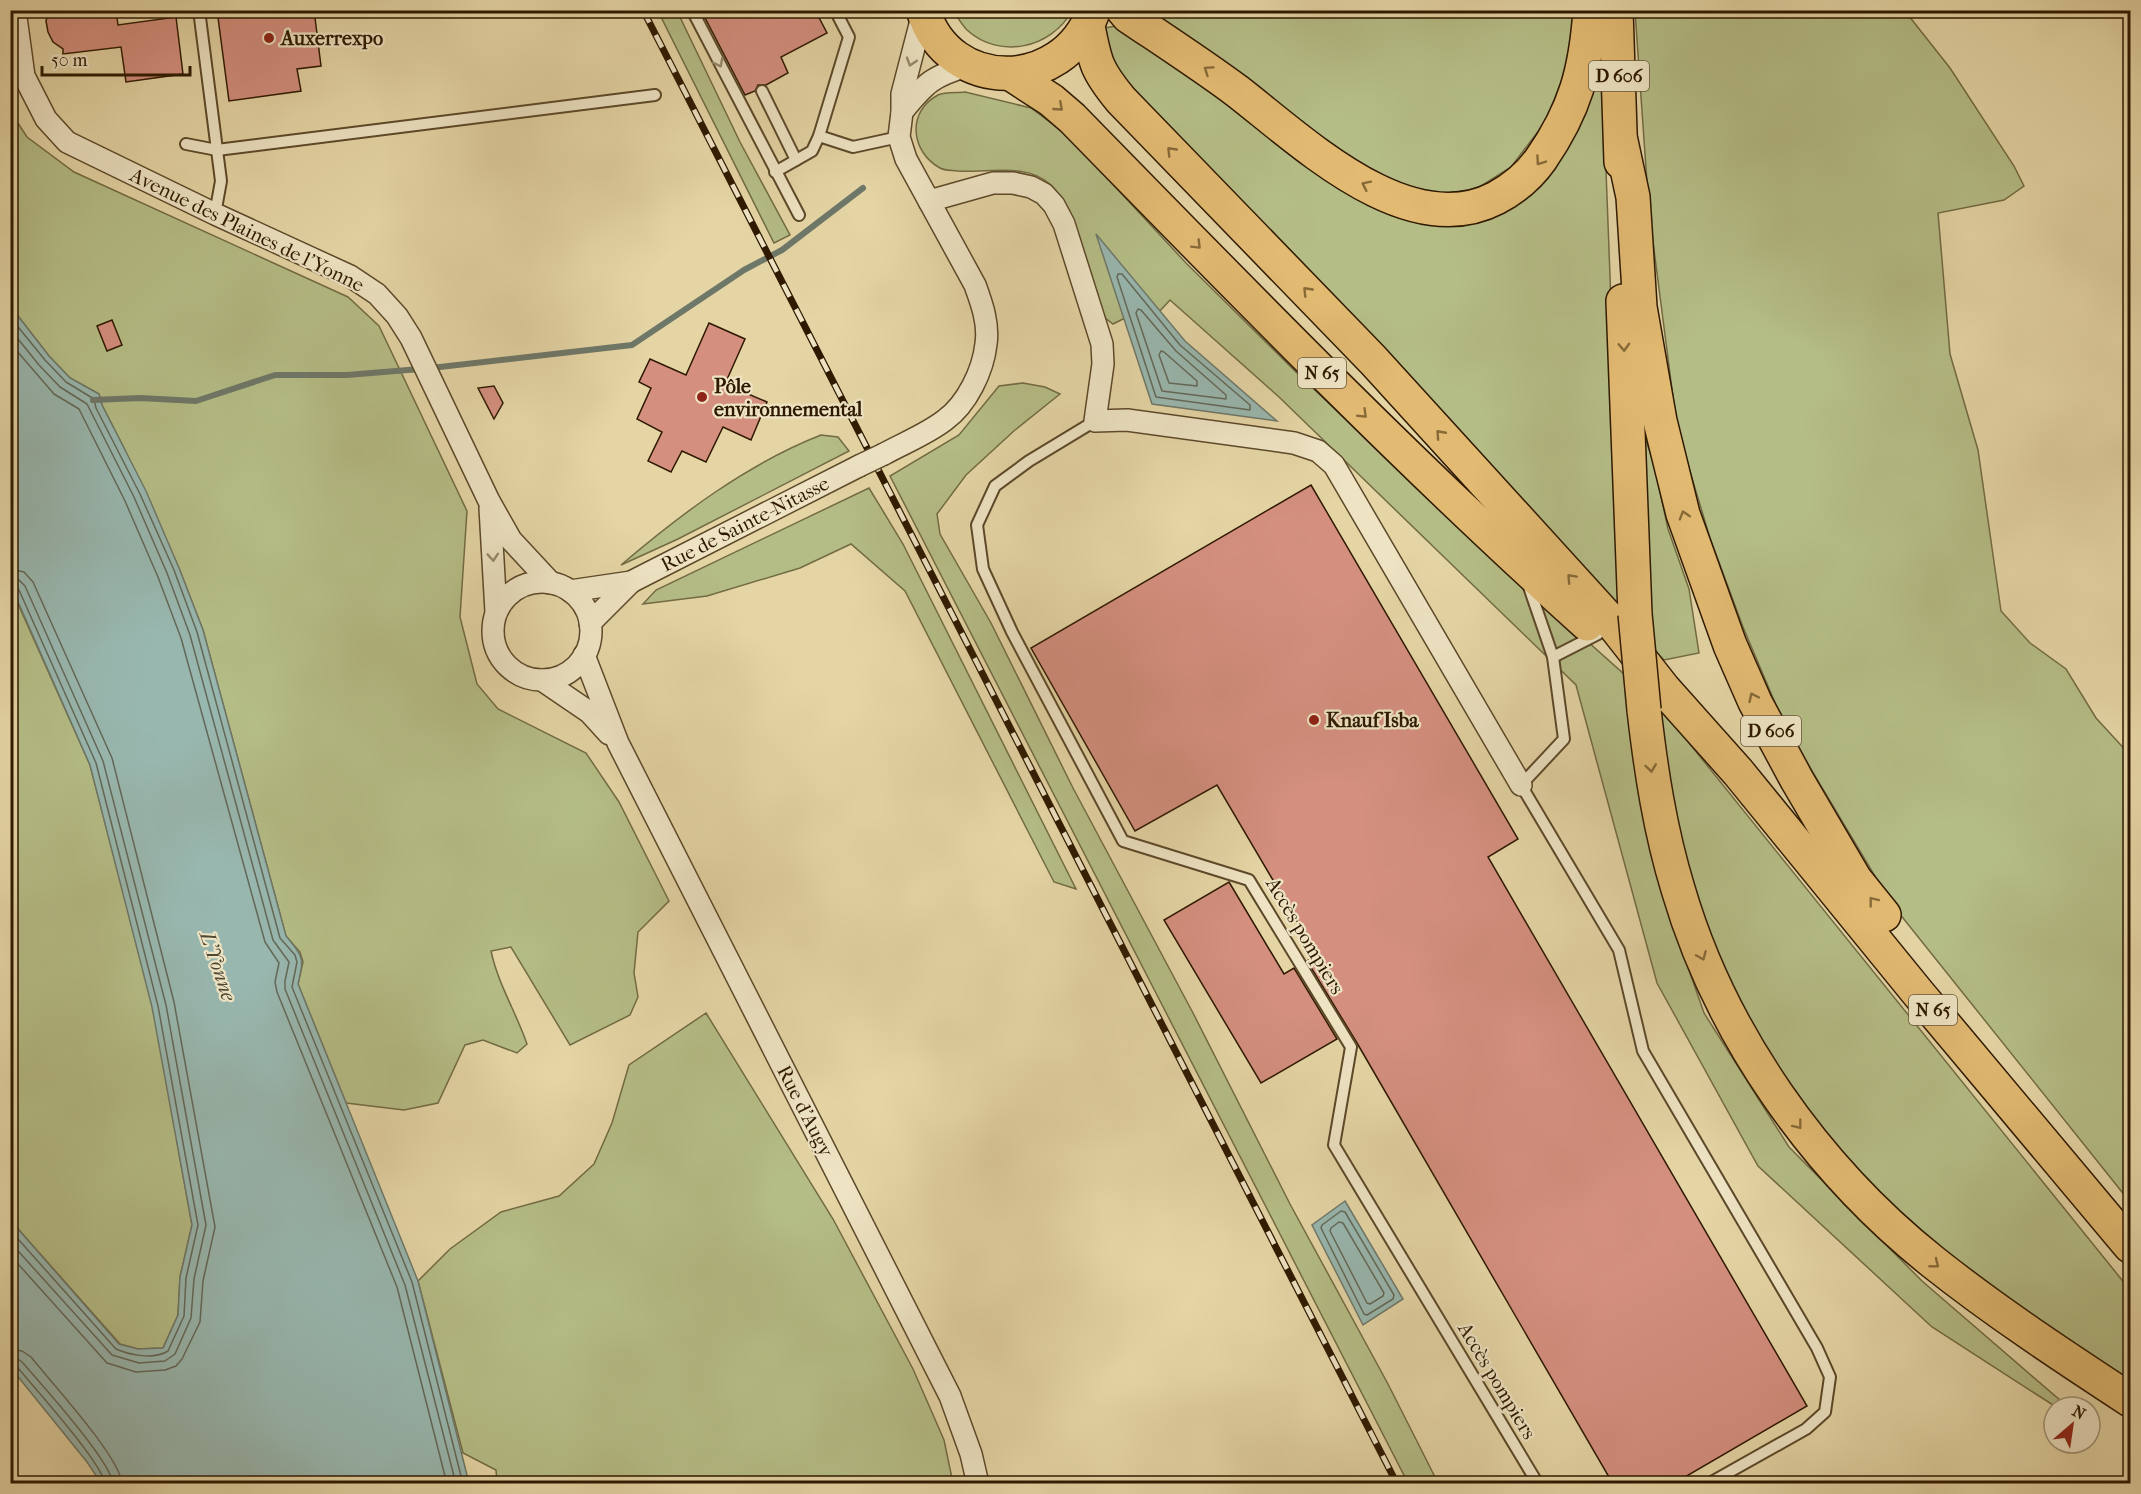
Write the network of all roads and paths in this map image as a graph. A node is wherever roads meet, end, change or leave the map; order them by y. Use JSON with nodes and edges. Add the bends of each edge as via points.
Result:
{"nodes":[{"id":1,"x":15,"y":10,"type":"edge"},
{"id":2,"x":199,"y":10,"type":"edge"},
{"id":3,"x":692,"y":10,"type":"edge"},
{"id":4,"x":835,"y":10,"type":"edge"},
{"id":5,"x":1123,"y":10,"type":"edge"},
{"id":6,"x":1590,"y":10,"type":"edge"},
{"id":7,"x":1616,"y":10,"type":"edge"},
{"id":8,"x":923,"y":12,"type":"edge"},
{"id":9,"x":1091,"y":18,"type":"edge"},
{"id":10,"x":969,"y":65,"type":"junction"},
{"id":11,"x":1011,"y":74,"type":"junction"},
{"id":12,"x":762,"y":91,"type":"dead end"},
{"id":13,"x":655,"y":95,"type":"dead end"},
{"id":14,"x":902,"y":112,"type":"junction"},
{"id":15,"x":819,"y":136,"type":"junction"},
{"id":16,"x":899,"y":137,"type":"junction"},
{"id":17,"x":1621,"y":141,"type":"junction"},
{"id":18,"x":186,"y":144,"type":"dead end"},
{"id":19,"x":217,"y":150,"type":"junction"},
{"id":20,"x":796,"y":160,"type":"junction"},
{"id":21,"x":775,"y":171,"type":"junction"},
{"id":22,"x":929,"y":201,"type":"junction"},
{"id":23,"x":215,"y":214,"type":"junction"},
{"id":24,"x":799,"y":215,"type":"dead end"},
{"id":25,"x":1095,"y":421,"type":"junction"},
{"id":26,"x":489,"y":501,"type":"junction"},
{"id":27,"x":1521,"y":564,"type":"junction"},
{"id":28,"x":631,"y":582,"type":"junction"},
{"id":29,"x":561,"y":587,"type":"junction"},
{"id":30,"x":496,"y":612,"type":"junction"},
{"id":31,"x":590,"y":623,"type":"junction"},
{"id":32,"x":1598,"y":633,"type":"junction"},
{"id":33,"x":584,"y":655,"type":"junction"},
{"id":34,"x":1553,"y":657,"type":"junction"},
{"id":35,"x":542,"y":680,"type":"junction"},
{"id":36,"x":1654,"y":700,"type":"junction"},
{"id":37,"x":618,"y":743,"type":"junction"},
{"id":38,"x":1521,"y":785,"type":"junction"},
{"id":39,"x":2130,"y":1227,"type":"edge"},
{"id":40,"x":2130,"y":1246,"type":"edge"},
{"id":41,"x":2130,"y":1400,"type":"edge"},
{"id":42,"x":978,"y":1484,"type":"edge"},
{"id":43,"x":1538,"y":1484,"type":"edge"},
{"id":44,"x":1708,"y":1484,"type":"edge"}],
"edges":[{"from":1,"to":23,"type":"street","name":"Avenue des Plaines de l'Yonne","via":[[24,75],[46,119],[67,142]]},
{"from":2,"to":19,"type":"lane"},
{"from":3,"to":21,"type":"lane","one_way":true},
{"from":4,"to":15,"type":"lane","via":[[849,38]]},
{"from":6,"to":5,"type":"main road","one_way":true,"via":[[1580,80],[1570,111],[1552,143],[1534,169],[1514,187],[1488,202],[1456,210],[1419,207],[1353,179]]},
{"from":7,"to":17,"type":"main road","number":"D 606"},
{"from":8,"to":10,"type":"main road","via":[[934,34]]},
{"from":8,"to":14,"type":"street","one_way":true,"via":[[902,94]]},
{"from":9,"to":11,"type":"main road","via":[[1071,48],[1048,65]]},
{"from":36,"to":9,"type":"main road","number":"N 65","one_way":true,"via":[[1609,619],[1373,360],[1121,100],[1102,76],[1094,58]]},
{"from":10,"to":11,"type":"main road"},
{"from":10,"to":14,"type":"street","via":[[934,77]]},
{"from":11,"to":27,"type":"main road","number":"N 65","one_way":true,"via":[[1072,118],[1351,402]]},
{"from":12,"to":20,"type":"lane"},
{"from":13,"to":19,"type":"lane"},
{"from":14,"to":16,"type":"street"},
{"from":15,"to":16,"type":"lane","via":[[853,147]]},
{"from":15,"to":20,"type":"lane","via":[[812,151]]},
{"from":16,"to":22,"type":"street"},
{"from":17,"to":36,"type":"main road","number":"D 606","one_way":true,"bridge":true,"via":[[1623,345],[1635,614]]},
{"from":39,"to":17,"type":"main road","number":"D 606","one_way":true,"via":[[1855,879],[1755,702],[1687,525],[1662,432],[1640,307],[1633,197]]},
{"from":18,"to":19,"type":"lane"},
{"from":19,"to":23,"type":"lane","via":[[221,182]]},
{"from":20,"to":21,"type":"lane"},
{"from":21,"to":24,"type":"lane"},
{"from":22,"to":25,"type":"street","via":[[993,183],[1013,183],[1031,187],[1054,205],[1065,224],[1102,344]]},
{"from":22,"to":28,"type":"street","name":"Rue de Sainte-Nitasse","bridge":true,"via":[[975,285],[986,320],[987,343],[977,376],[956,410],[944,421],[884,454]]},
{"from":23,"to":26,"type":"street","name":"Avenue des Plaines de l'Yonne","via":[[350,276],[377,294],[397,316],[426,368]]},
{"from":25,"to":38,"type":"street","via":[[1127,420],[1294,443],[1318,451],[1334,465]]},
{"from":25,"to":43,"type":"lane","name":"Accès pompiers","via":[[995,486],[977,525],[983,569],[1012,632],[1123,841],[1249,880],[1351,1047],[1334,1145]]},
{"from":26,"to":29,"type":"street","name":"Avenue des Plaines de l'Yonne","via":[[511,540]]},
{"from":26,"to":30,"type":"street","name":"Avenue des Plaines de l'Yonne","one_way":true},
{"from":27,"to":32,"type":"main road","number":"N 65"},
{"from":27,"to":34,"type":"lane"},
{"from":28,"to":29,"type":"street","name":"Rue de Sainte-Nitasse"},
{"from":28,"to":31,"type":"street","name":"Rue de Sainte-Nitasse"},
{"from":29,"to":30,"type":"street","via":[[535,582],[519,587]]},
{"from":29,"to":31,"type":"street","via":[[579,600]]},
{"from":30,"to":35,"type":"street","via":[[494,644],[501,658],[512,670]]},
{"from":31,"to":33,"type":"street"},
{"from":32,"to":34,"type":"lane"},
{"from":32,"to":36,"type":"main road","number":"N 65"},
{"from":33,"to":35,"type":"street","via":[[567,673]]},
{"from":33,"to":37,"type":"street","name":"Rue d'Augy"},
{"from":34,"to":38,"type":"lane","via":[[1564,739]]},
{"from":35,"to":37,"type":"street","name":"Rue d'Augy","via":[[588,712]]},
{"from":36,"to":40,"type":"main road","number":"N 65","via":[[1745,781]]},
{"from":36,"to":41,"type":"main road","number":"D 606","one_way":true,"via":[[1651,773],[1678,890],[1718,994],[1748,1050],[1794,1120],[1835,1170],[1932,1261],[2037,1339]]},
{"from":37,"to":42,"type":"street","name":"Rue d'Augy","via":[[950,1396]]},
{"from":38,"to":44,"type":"lane","via":[[1619,950],[1643,1051],[1817,1348],[1830,1377],[1825,1412],[1806,1429]]}]}
